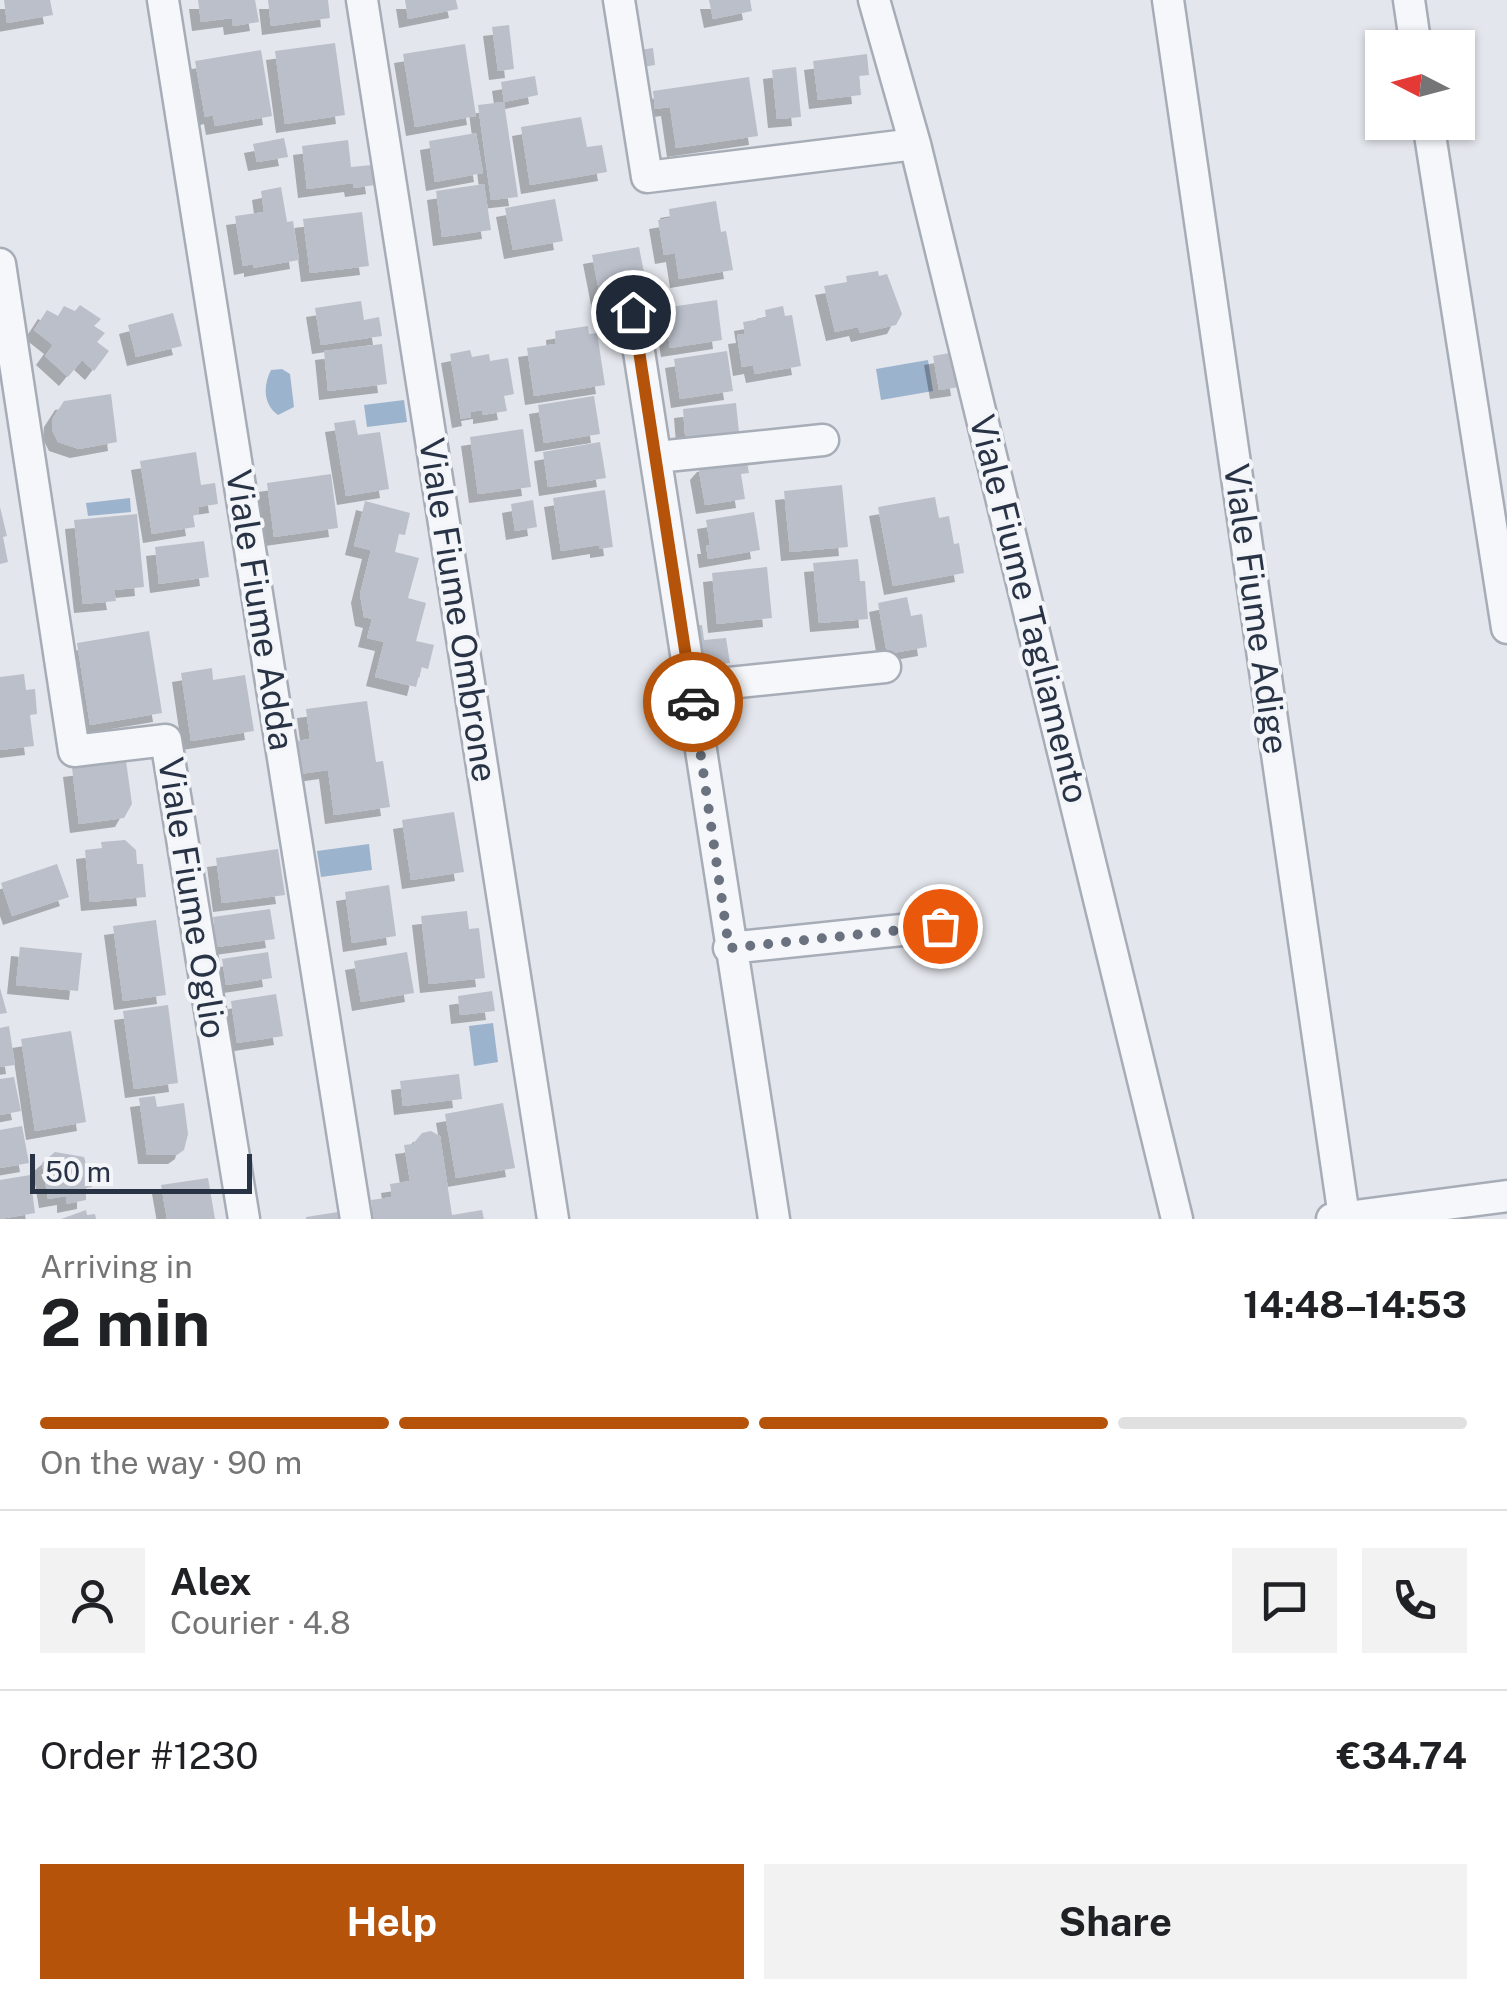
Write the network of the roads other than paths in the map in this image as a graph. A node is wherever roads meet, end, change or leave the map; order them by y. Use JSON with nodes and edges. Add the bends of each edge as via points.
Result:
{"nodes":[{"id":1,"x":163,"y":0,"type":"edge"},
{"id":2,"x":362,"y":0,"type":"edge"},
{"id":3,"x":619,"y":0,"type":"edge"},
{"id":4,"x":874,"y":0,"type":"edge"},
{"id":5,"x":1168,"y":0,"type":"edge"},
{"id":6,"x":1408,"y":0,"type":"edge"},
{"id":7,"x":1413,"y":30,"type":"edge"},
{"id":8,"x":1431,"y":140,"type":"edge"},
{"id":9,"x":916,"y":144,"type":"junction"},
{"id":10,"x":0,"y":264,"type":"edge"},
{"id":11,"x":633,"y":312,"type":"dead end"},
{"id":12,"x":824,"y":440,"type":"dead end"},
{"id":13,"x":657,"y":457,"type":"junction"},
{"id":14,"x":1507,"y":628,"type":"edge"},
{"id":15,"x":885,"y":668,"type":"dead end"},
{"id":16,"x":690,"y":686,"type":"junction"},
{"id":17,"x":940,"y":926,"type":"dead end"},
{"id":18,"x":729,"y":948,"type":"junction"},
{"id":19,"x":1507,"y":1196,"type":"edge"},
{"id":20,"x":1410,"y":1214,"type":"edge"},
{"id":21,"x":1338,"y":1218,"type":"edge"},
{"id":22,"x":244,"y":1219,"type":"edge"},
{"id":23,"x":356,"y":1219,"type":"edge"},
{"id":24,"x":553,"y":1219,"type":"edge"},
{"id":25,"x":774,"y":1219,"type":"edge"},
{"id":26,"x":1177,"y":1219,"type":"edge"}],
"edges":[{"from":1,"to":23,"type":"street","name":"Viale Fiume Adda"},
{"from":2,"to":24,"type":"street","name":"Viale Fiume Ombrone"},
{"from":3,"to":9,"type":"street","via":[[647,177]]},
{"from":4,"to":9,"type":"street","name":"Viale Fiume Tagliamento"},
{"from":5,"to":21,"type":"street","name":"Viale Fiume Adige"},
{"from":6,"to":7,"type":"street"},
{"from":8,"to":14,"type":"street"},
{"from":9,"to":26,"type":"street","name":"Viale Fiume Tagliamento"},
{"from":10,"to":22,"type":"street","name":"Viale Fiume Oglio","via":[[74,751],[166,740]]},
{"from":11,"to":13,"type":"street"},
{"from":12,"to":13,"type":"street"},
{"from":13,"to":16,"type":"street"},
{"from":15,"to":16,"type":"street"},
{"from":16,"to":18,"type":"street"},
{"from":17,"to":18,"type":"street"},
{"from":18,"to":25,"type":"street"},
{"from":19,"to":20,"type":"street"},
{"from":20,"to":21,"type":"street"}]}
